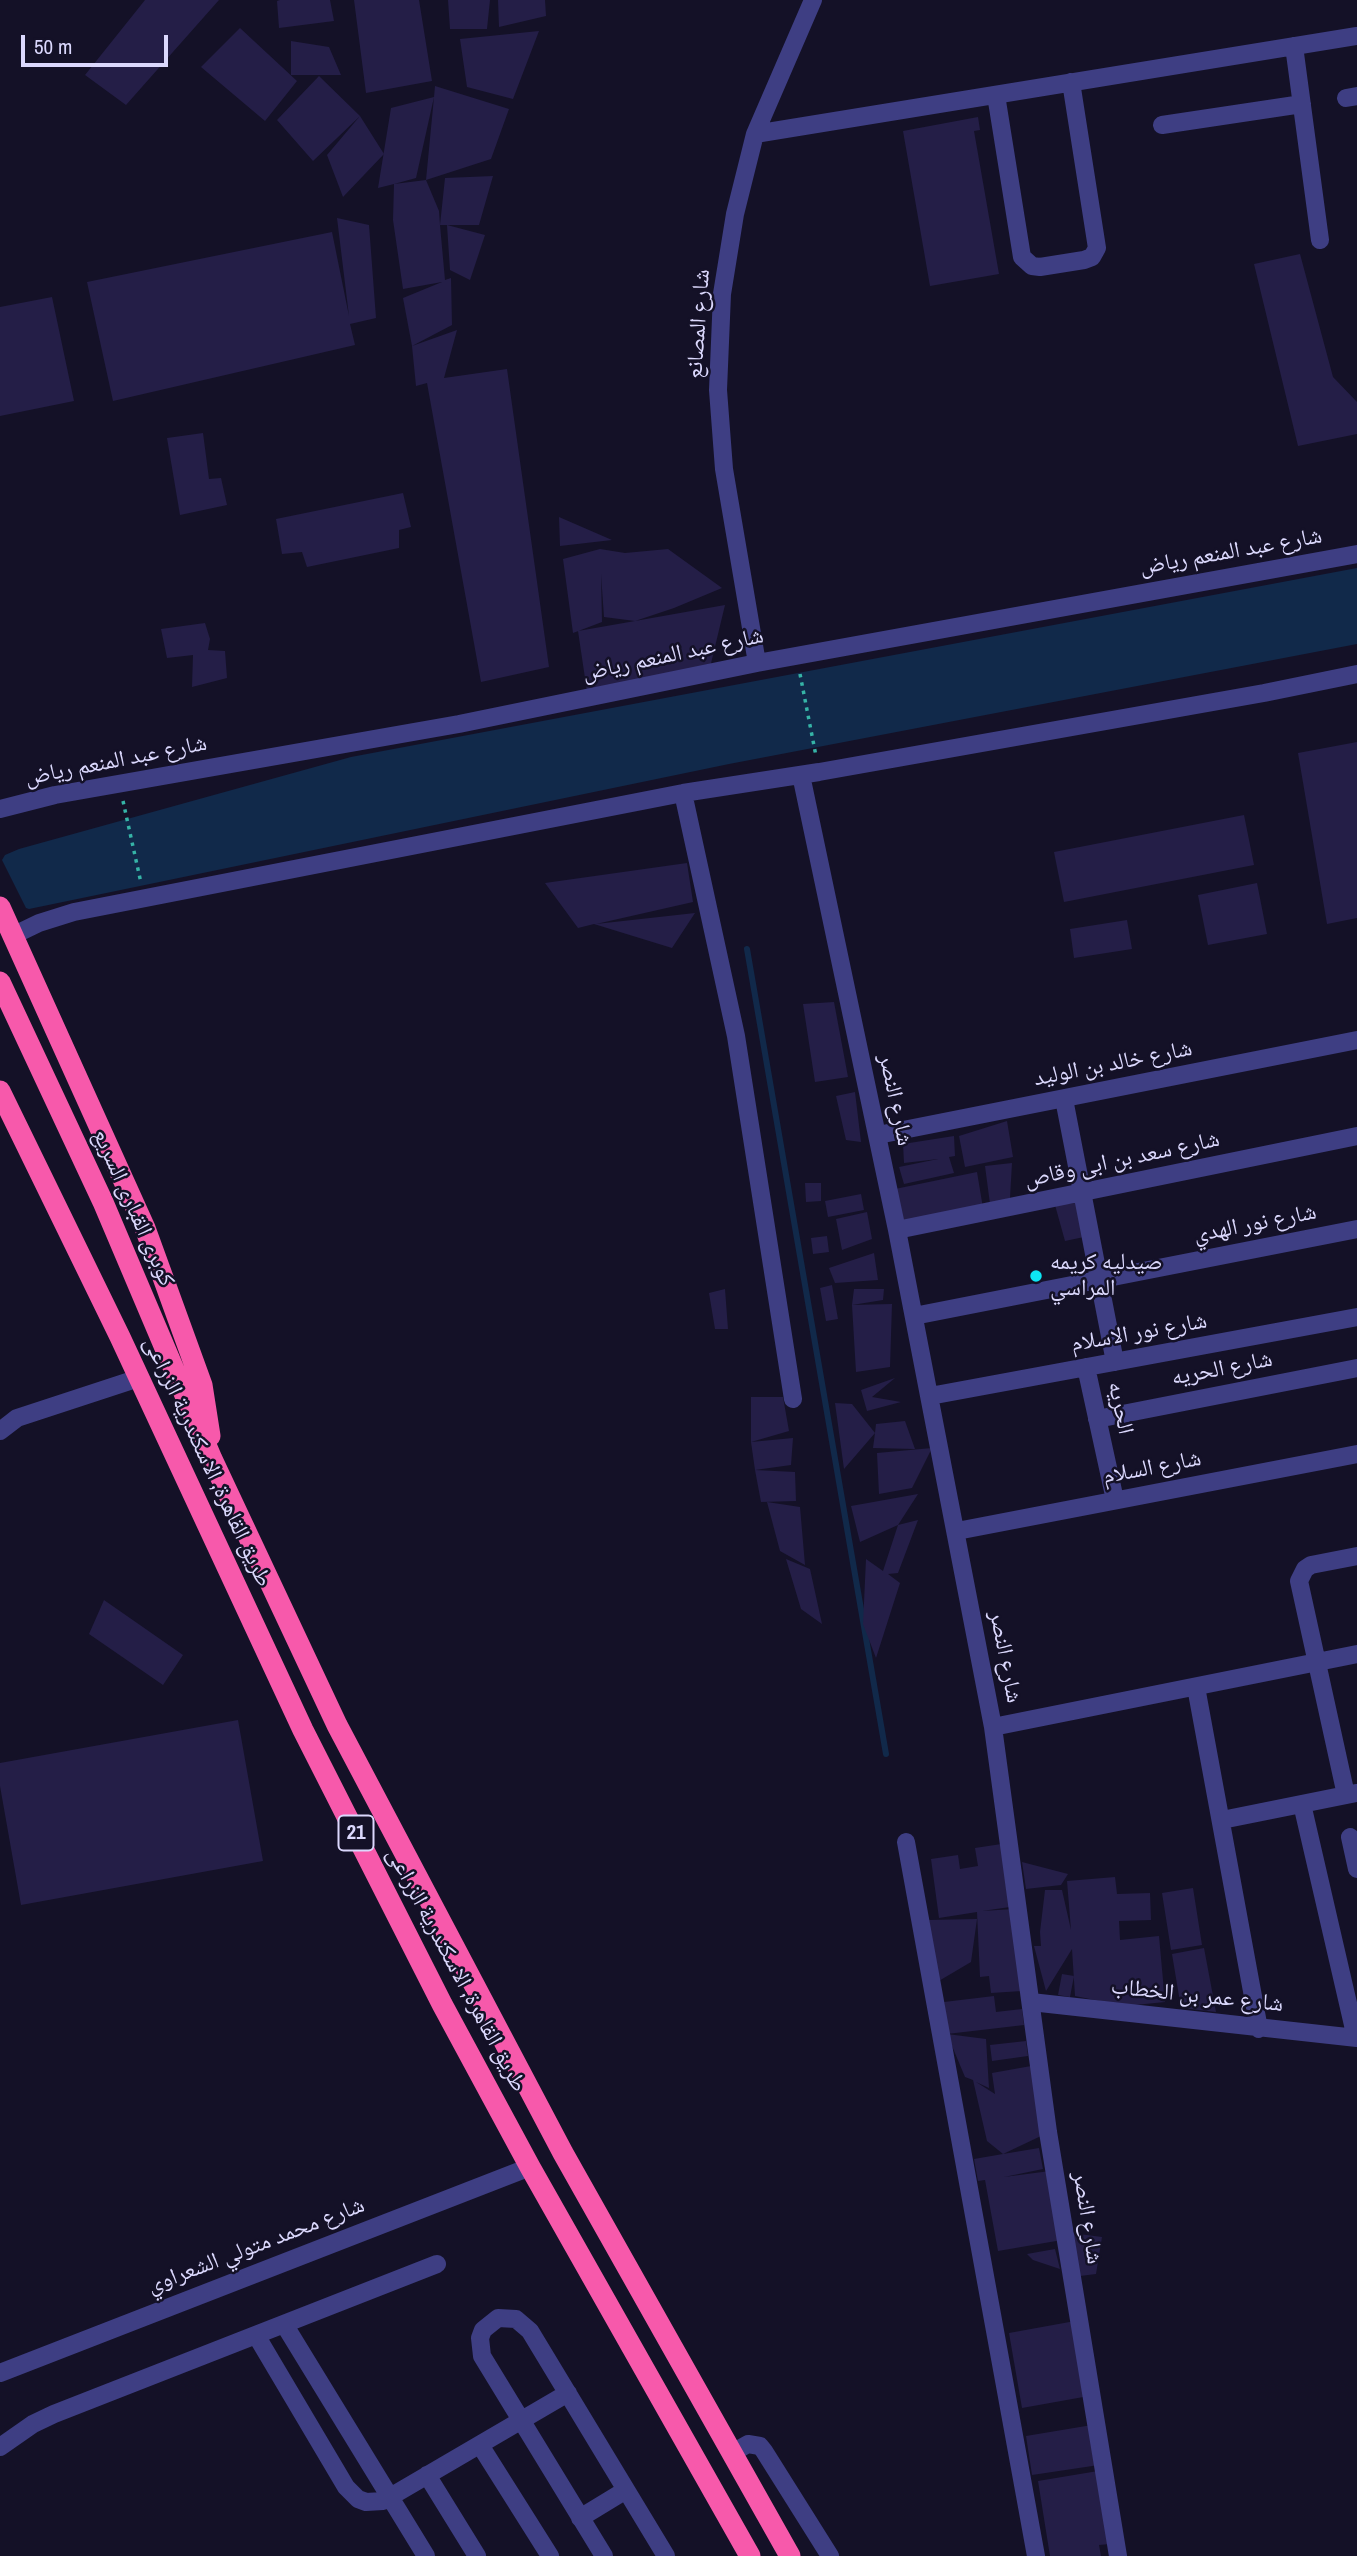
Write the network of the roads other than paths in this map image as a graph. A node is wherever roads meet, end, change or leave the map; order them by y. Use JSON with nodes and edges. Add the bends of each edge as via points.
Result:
{"nodes":[{"id":1,"x":813,"y":0,"type":"edge"},
{"id":2,"x":1357,"y":36,"type":"edge"},
{"id":3,"x":1294,"y":46,"type":"junction"},
{"id":4,"x":1071,"y":82,"type":"junction"},
{"id":5,"x":996,"y":94,"type":"junction"},
{"id":6,"x":1302,"y":104,"type":"junction"},
{"id":7,"x":1162,"y":125,"type":"dead end"},
{"id":8,"x":755,"y":134,"type":"junction"},
{"id":9,"x":1320,"y":240,"type":"dead end"},
{"id":10,"x":1357,"y":554,"type":"edge"},
{"id":11,"x":757,"y":663,"type":"junction"},
{"id":12,"x":1357,"y":674,"type":"edge"},
{"id":13,"x":801,"y":775,"type":"junction"},
{"id":14,"x":683,"y":793,"type":"junction"},
{"id":15,"x":0,"y":809,"type":"edge"},
{"id":16,"x":0,"y":907,"type":"edge"},
{"id":17,"x":12,"y":936,"type":"junction"},
{"id":18,"x":0,"y":982,"type":"edge"},
{"id":19,"x":1357,"y":1040,"type":"edge"},
{"id":20,"x":0,"y":1091,"type":"edge"},
{"id":21,"x":1063,"y":1099,"type":"junction"},
{"id":22,"x":8,"y":1121,"type":"edge"},
{"id":23,"x":877,"y":1135,"type":"junction"},
{"id":24,"x":1357,"y":1136,"type":"edge"},
{"id":25,"x":1082,"y":1193,"type":"junction"},
{"id":26,"x":1357,"y":1229,"type":"edge"},
{"id":27,"x":897,"y":1230,"type":"junction"},
{"id":28,"x":1099,"y":1279,"type":"junction"},
{"id":29,"x":914,"y":1316,"type":"junction"},
{"id":30,"x":1357,"y":1317,"type":"edge"},
{"id":31,"x":1115,"y":1362,"type":"junction"},
{"id":32,"x":1086,"y":1367,"type":"junction"},
{"id":33,"x":1357,"y":1368,"type":"edge"},
{"id":34,"x":139,"y":1378,"type":"junction"},
{"id":35,"x":930,"y":1396,"type":"junction"},
{"id":36,"x":793,"y":1399,"type":"dead end"},
{"id":37,"x":1097,"y":1419,"type":"junction"},
{"id":38,"x":0,"y":1431,"type":"edge"},
{"id":39,"x":1357,"y":1454,"type":"edge"},
{"id":40,"x":212,"y":1459,"type":"junction"},
{"id":41,"x":1115,"y":1500,"type":"junction"},
{"id":42,"x":957,"y":1531,"type":"junction"},
{"id":43,"x":1357,"y":1556,"type":"edge"},
{"id":44,"x":1357,"y":1654,"type":"edge"},
{"id":45,"x":1316,"y":1662,"type":"junction"},
{"id":46,"x":1196,"y":1687,"type":"junction"},
{"id":47,"x":993,"y":1727,"type":"junction"},
{"id":48,"x":1351,"y":1794,"type":"edge"},
{"id":49,"x":1302,"y":1804,"type":"junction"},
{"id":50,"x":1222,"y":1820,"type":"junction"},
{"id":51,"x":1350,"y":1837,"type":"dead end"},
{"id":52,"x":906,"y":1842,"type":"dead end"},
{"id":53,"x":1357,"y":1868,"type":"edge"},
{"id":54,"x":1031,"y":2002,"type":"junction"},
{"id":55,"x":1259,"y":2029,"type":"junction"},
{"id":56,"x":1357,"y":2038,"type":"edge"},
{"id":57,"x":530,"y":2167,"type":"junction"},
{"id":58,"x":437,"y":2264,"type":"dead end"},
{"id":59,"x":284,"y":2324,"type":"junction"},
{"id":60,"x":256,"y":2335,"type":"junction"},
{"id":61,"x":0,"y":2373,"type":"edge"},
{"id":62,"x":568,"y":2393,"type":"junction"},
{"id":63,"x":520,"y":2421,"type":"junction"},
{"id":64,"x":480,"y":2445,"type":"junction"},
{"id":65,"x":0,"y":2447,"type":"edge"},
{"id":66,"x":732,"y":2453,"type":"junction"},
{"id":67,"x":427,"y":2475,"type":"junction"},
{"id":68,"x":626,"y":2490,"type":"junction"},
{"id":69,"x":390,"y":2497,"type":"junction"},
{"id":70,"x":580,"y":2518,"type":"junction"},
{"id":71,"x":747,"y":2554,"type":"edge"},
{"id":72,"x":426,"y":2556,"type":"edge"},
{"id":73,"x":477,"y":2556,"type":"edge"},
{"id":74,"x":550,"y":2556,"type":"edge"},
{"id":75,"x":604,"y":2556,"type":"edge"},
{"id":76,"x":666,"y":2556,"type":"edge"},
{"id":77,"x":790,"y":2556,"type":"edge"},
{"id":78,"x":830,"y":2556,"type":"edge"},
{"id":79,"x":1036,"y":2556,"type":"edge"},
{"id":80,"x":1118,"y":2556,"type":"edge"}],
"edges":[{"from":1,"to":8,"type":"street","name":"شارع المصانع"},
{"from":2,"to":3,"type":"street"},
{"from":3,"to":4,"type":"street"},
{"from":3,"to":6,"type":"street"},
{"from":4,"to":5,"type":"street"},
{"from":4,"to":5,"type":"street","via":[[1097,248],[1084,260],[1040,267],[1022,257]]},
{"from":5,"to":8,"type":"street"},
{"from":6,"to":7,"type":"street"},
{"from":6,"to":9,"type":"street"},
{"from":8,"to":11,"type":"street","name":"شارع المصانع","via":[[722,294],[718,390],[724,470]]},
{"from":10,"to":11,"type":"street","name":"شارع عبد المنعم رياض"},
{"from":11,"to":15,"type":"street","name":"شارع عبد المنعم رياض"},
{"from":12,"to":13,"type":"street"},
{"from":13,"to":14,"type":"street"},
{"from":13,"to":23,"type":"street","name":"شارع النصر"},
{"from":14,"to":17,"type":"street","via":[[74,912]]},
{"from":14,"to":36,"type":"street","via":[[736,1036]]},
{"from":16,"to":17,"type":"highway"},
{"from":17,"to":40,"type":"highway","via":[[145,1228],[202,1385]]},
{"from":18,"to":40,"type":"highway","name":"كوبرى القبارى السريع","via":[[103,1202]]},
{"from":19,"to":21,"type":"street","name":"شارع خالد بن الوليد"},
{"from":20,"to":22,"type":"highway","name":"طريق القاهرة, الاسكندرية الزراعى","number":"21"},
{"from":21,"to":23,"type":"street","name":"شارع خالد بن الوليد"},
{"from":21,"to":25,"type":"street"},
{"from":22,"to":34,"type":"highway","name":"طريق القاهرة, الاسكندرية الزراعى","number":"21"},
{"from":23,"to":27,"type":"street","name":"شارع النصر"},
{"from":24,"to":25,"type":"street","name":"شارع سعد بن ابى وقاص"},
{"from":25,"to":27,"type":"street","name":"شارع سعد بن ابى وقاص"},
{"from":25,"to":28,"type":"street"},
{"from":26,"to":28,"type":"street","name":"شارع نور الهدي"},
{"from":27,"to":29,"type":"street","name":"شارع النصر"},
{"from":28,"to":29,"type":"street","name":"شارع نور الهدي"},
{"from":28,"to":31,"type":"street"},
{"from":29,"to":35,"type":"street","name":"شارع النصر"},
{"from":30,"to":31,"type":"street","name":"شارع نور الاسلام"},
{"from":31,"to":32,"type":"street","name":"شارع نور الاسلام"},
{"from":32,"to":35,"type":"street","name":"شارع نور الاسلام"},
{"from":32,"to":37,"type":"street","name":"الحريه"},
{"from":33,"to":37,"type":"street","name":"شارع الحريه"},
{"from":34,"to":38,"type":"street","via":[[17,1418]]},
{"from":34,"to":57,"type":"highway","name":"طريق القاهرة, الاسكندرية الزراعى","number":"21","via":[[303,1730]]},
{"from":35,"to":42,"type":"street","name":"شارع النصر"},
{"from":37,"to":41,"type":"street","name":"الحريه"},
{"from":39,"to":41,"type":"street","name":"شارع السلام"},
{"from":40,"to":66,"type":"highway","name":"طريق القاهرة, الاسكندرية الزراعى","number":"21","via":[[337,1725],[563,2153]]},
{"from":41,"to":42,"type":"street","name":"شارع السلام"},
{"from":42,"to":47,"type":"street","name":"شارع النصر"},
{"from":43,"to":45,"type":"street","via":[[1305,1569],[1298,1581]]},
{"from":44,"to":45,"type":"street"},
{"from":45,"to":46,"type":"street"},
{"from":45,"to":48,"type":"street"},
{"from":46,"to":47,"type":"street"},
{"from":46,"to":50,"type":"street"},
{"from":47,"to":54,"type":"street","name":"شارع النصر"},
{"from":48,"to":49,"type":"street"},
{"from":49,"to":50,"type":"street"},
{"from":49,"to":56,"type":"street"},
{"from":50,"to":55,"type":"street"},
{"from":51,"to":53,"type":"street"},
{"from":52,"to":79,"type":"street"},
{"from":54,"to":55,"type":"street","name":"شارع عمر بن الخطاب"},
{"from":54,"to":80,"type":"street","name":"شارع النصر"},
{"from":55,"to":56,"type":"street","name":"شارع عمر بن الخطاب"},
{"from":57,"to":61,"type":"street","name":"شارع محمد متولي الشعراوي"},
{"from":57,"to":71,"type":"highway","name":"طريق القاهرة, الاسكندرية الزراعى","number":"21"},
{"from":58,"to":59,"type":"street"},
{"from":59,"to":60,"type":"street"},
{"from":59,"to":69,"type":"street"},
{"from":60,"to":65,"type":"street","via":[[54,2414]]},
{"from":60,"to":69,"type":"street","via":[[352,2494],[375,2502]]},
{"from":62,"to":63,"type":"street"},
{"from":62,"to":63,"type":"street","via":[[524,2324],[507,2317],[490,2323],[480,2338],[482,2357]]},
{"from":62,"to":68,"type":"street"},
{"from":63,"to":64,"type":"street"},
{"from":63,"to":70,"type":"street"},
{"from":64,"to":67,"type":"street"},
{"from":64,"to":74,"type":"street"},
{"from":66,"to":77,"type":"highway","name":"طريق القاهرة, الاسكندرية الزراعى","number":"21"},
{"from":66,"to":78,"type":"street","via":[[748,2444],[760,2446]]},
{"from":67,"to":69,"type":"street"},
{"from":67,"to":73,"type":"street"},
{"from":68,"to":70,"type":"street"},
{"from":68,"to":76,"type":"street"},
{"from":69,"to":72,"type":"street"},
{"from":70,"to":75,"type":"street"}]}
